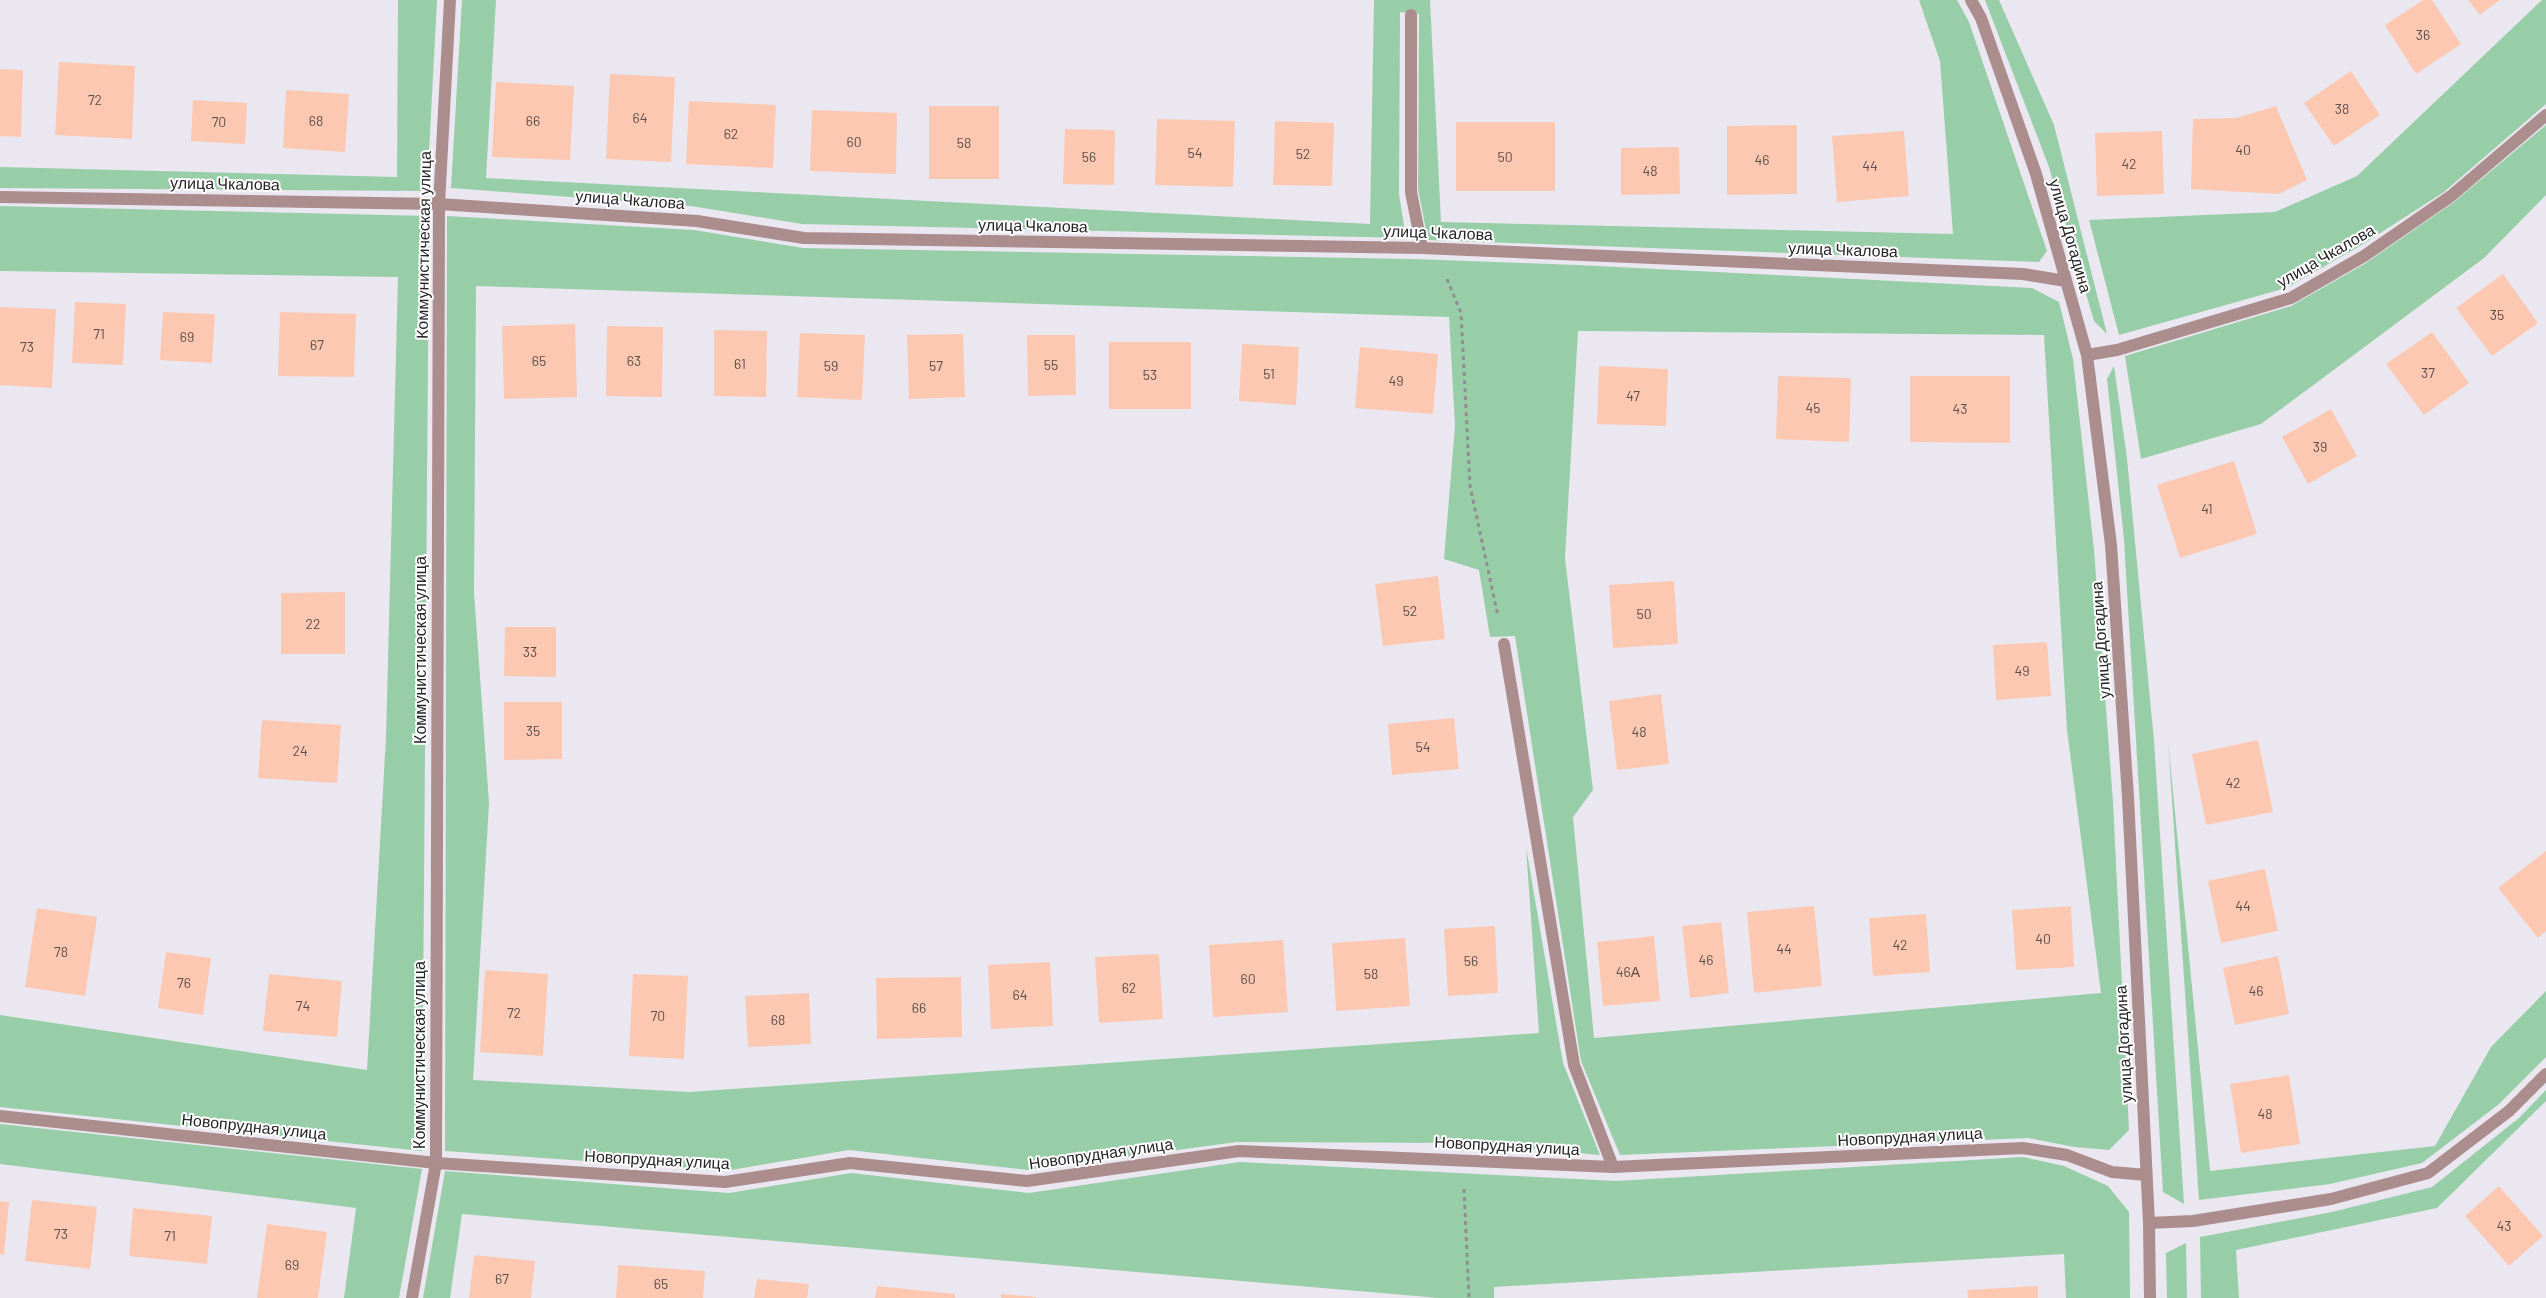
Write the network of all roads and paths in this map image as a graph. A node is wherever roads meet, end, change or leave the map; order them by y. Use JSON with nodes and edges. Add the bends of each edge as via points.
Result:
{"nodes":[{"id":1,"x":450,"y":0,"type":"edge"},
{"id":2,"x":1971,"y":0,"type":"edge"},
{"id":3,"x":1411,"y":15,"type":"dead end"},
{"id":4,"x":2546,"y":116,"type":"edge"},
{"id":5,"x":0,"y":197,"type":"edge"},
{"id":6,"x":439,"y":204,"type":"junction"},
{"id":7,"x":1422,"y":248,"type":"junction"},
{"id":8,"x":2066,"y":281,"type":"junction"},
{"id":9,"x":2087,"y":355,"type":"junction"},
{"id":10,"x":1504,"y":644,"type":"joint"},
{"id":11,"x":2546,"y":1074,"type":"edge"},
{"id":12,"x":0,"y":1116,"type":"edge"},
{"id":13,"x":1462,"y":1160,"type":"junction"},
{"id":14,"x":436,"y":1163,"type":"junction"},
{"id":15,"x":1613,"y":1167,"type":"junction"},
{"id":16,"x":2146,"y":1175,"type":"junction"},
{"id":17,"x":2149,"y":1223,"type":"junction"},
{"id":18,"x":412,"y":1298,"type":"edge"},
{"id":19,"x":1469,"y":1298,"type":"edge"},
{"id":20,"x":2150,"y":1298,"type":"edge"}],
"edges":[{"from":1,"to":6,"type":"street","name":"Коммунистическая улица"},
{"from":2,"to":8,"type":"street","name":"улица Догадина","via":[[1981,18],[2036,174]]},
{"from":3,"to":7,"type":"street","via":[[1411,192]]},
{"from":4,"to":9,"type":"street","name":"улица Чкалова","via":[[2451,196],[2364,256],[2291,298],[2117,350]]},
{"from":5,"to":6,"type":"street","name":"улица Чкалова"},
{"from":6,"to":7,"type":"street","name":"улица Чкалова","via":[[697,221],[804,238]]},
{"from":6,"to":14,"type":"street","name":"Коммунистическая улица"},
{"from":7,"to":8,"type":"street","name":"улица Чкалова","via":[[2023,274]]},
{"from":7,"to":10,"type":"path","via":[[1449,282],[1461,313],[1470,486]]},
{"from":8,"to":9,"type":"street","name":"улица Догадина"},
{"from":9,"to":16,"type":"street","name":"улица Догадина","via":[[2111,545],[2128,797]]},
{"from":10,"to":15,"type":"street","via":[[1574,1065]]},
{"from":11,"to":17,"type":"street","via":[[2509,1111],[2428,1173],[2331,1199],[2193,1221]]},
{"from":12,"to":14,"type":"street","name":"Новопрудная улица"},
{"from":13,"to":14,"type":"street","name":"Новопрудная улица","via":[[1239,1152],[1027,1181],[850,1163],[725,1182]]},
{"from":13,"to":15,"type":"street","name":"Новопрудная улица"},
{"from":13,"to":19,"type":"path"},
{"from":14,"to":18,"type":"street","name":"Коммунистическая улица"},
{"from":15,"to":16,"type":"street","name":"Новопрудная улица","via":[[2023,1148],[2067,1155],[2112,1172]]},
{"from":16,"to":17,"type":"street","name":"улица Догадина"},
{"from":17,"to":20,"type":"street","name":"улица Догадина"}]}
